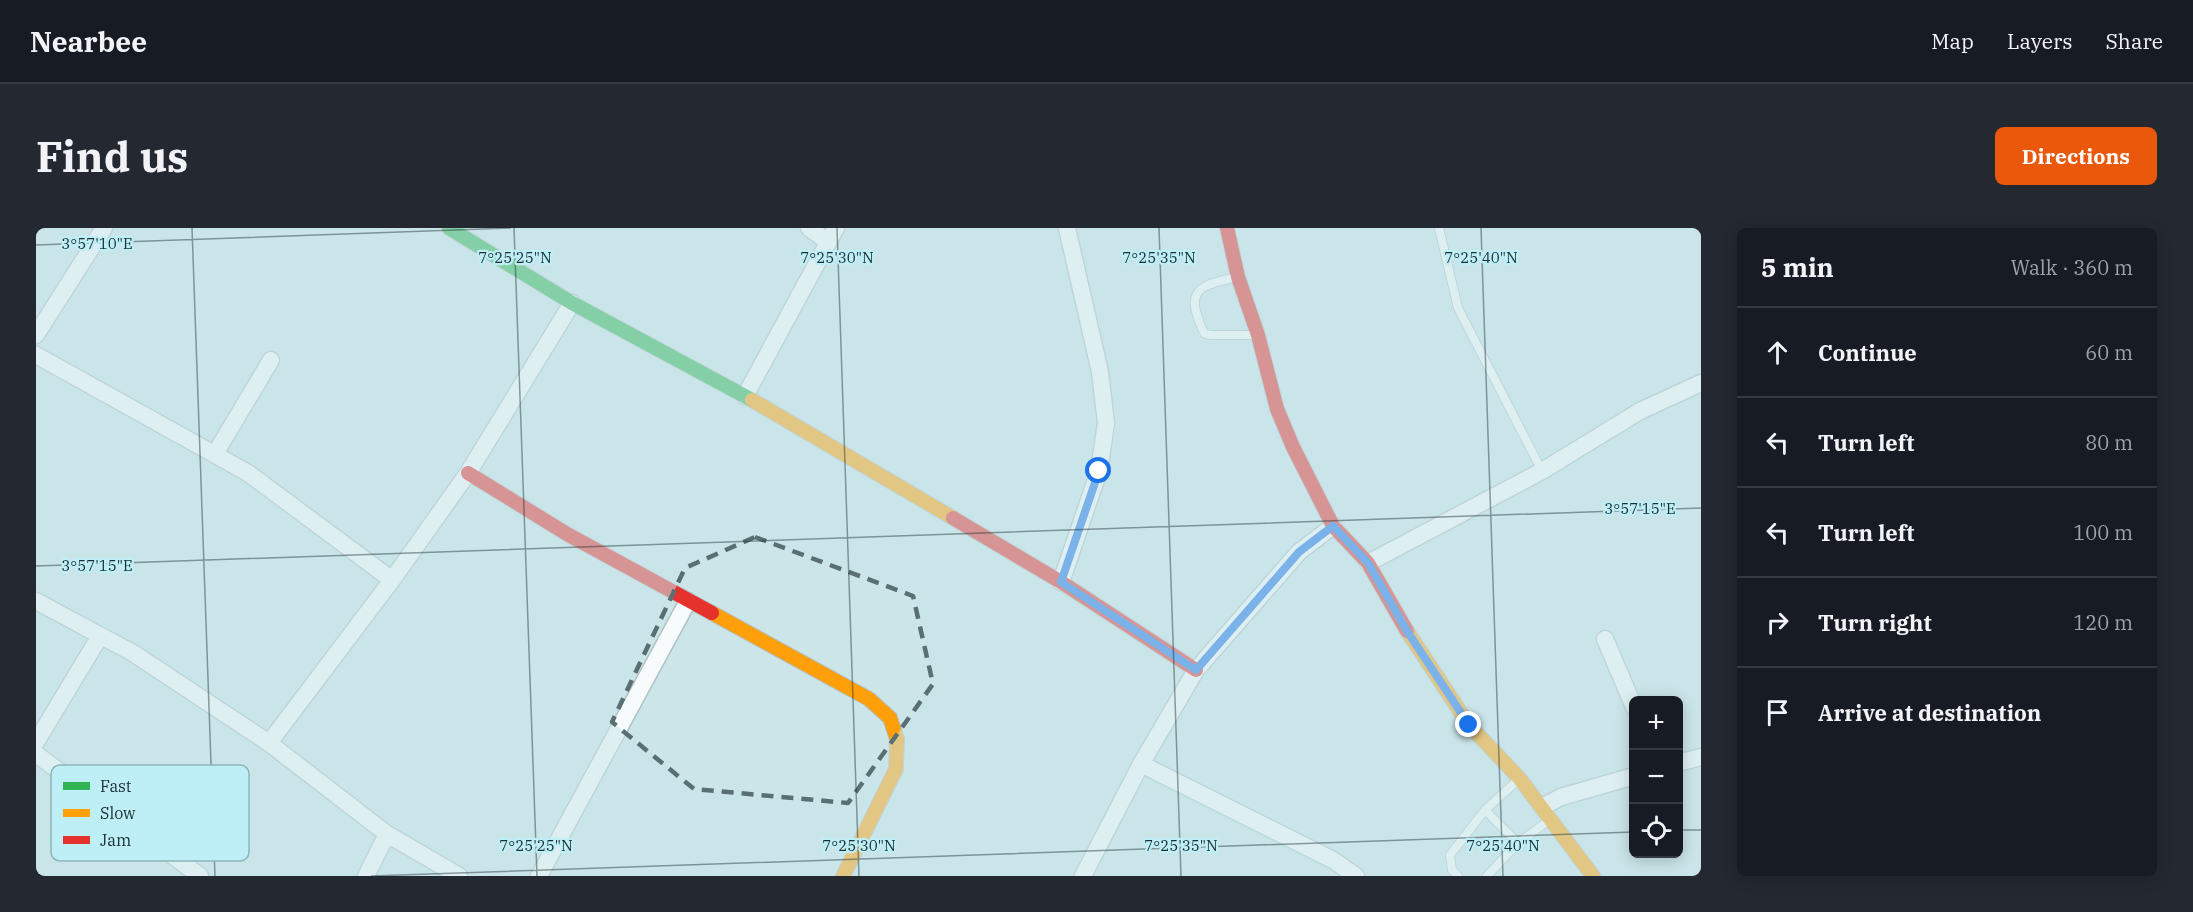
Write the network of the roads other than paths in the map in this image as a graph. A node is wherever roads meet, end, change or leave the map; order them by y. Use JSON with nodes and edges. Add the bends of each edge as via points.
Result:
{"nodes":[{"id":1,"x":104,"y":228,"type":"edge"},
{"id":2,"x":449,"y":228,"type":"edge"},
{"id":3,"x":809,"y":228,"type":"edge"},
{"id":4,"x":1067,"y":228,"type":"edge"},
{"id":5,"x":1227,"y":228,"type":"edge"},
{"id":6,"x":1439,"y":228,"type":"edge"},
{"id":7,"x":832,"y":234,"type":"edge"},
{"id":8,"x":1238,"y":277,"type":"junction"},
{"id":9,"x":572,"y":303,"type":"junction"},
{"id":10,"x":36,"y":335,"type":"edge"},
{"id":11,"x":1258,"y":335,"type":"junction"},
{"id":12,"x":36,"y":355,"type":"edge"},
{"id":13,"x":271,"y":360,"type":"dead end"},
{"id":14,"x":1701,"y":383,"type":"edge"},
{"id":15,"x":745,"y":396,"type":"junction"},
{"id":16,"x":215,"y":454,"type":"junction"},
{"id":17,"x":1542,"y":471,"type":"junction"},
{"id":18,"x":468,"y":473,"type":"junction"},
{"id":19,"x":1333,"y":526,"type":"junction"},
{"id":20,"x":1368,"y":563,"type":"junction"},
{"id":21,"x":392,"y":580,"type":"junction"},
{"id":22,"x":1061,"y":582,"type":"junction"},
{"id":23,"x":36,"y":601,"type":"edge"},
{"id":24,"x":688,"y":601,"type":"junction"},
{"id":25,"x":100,"y":636,"type":"junction"},
{"id":26,"x":1605,"y":639,"type":"dead end"},
{"id":27,"x":1196,"y":670,"type":"junction"},
{"id":28,"x":1629,"y":696,"type":"edge"},
{"id":29,"x":36,"y":742,"type":"edge"},
{"id":30,"x":269,"y":743,"type":"junction"},
{"id":31,"x":36,"y":754,"type":"edge"},
{"id":32,"x":1701,"y":757,"type":"edge"},
{"id":33,"x":1683,"y":762,"type":"edge"},
{"id":34,"x":1142,"y":764,"type":"junction"},
{"id":35,"x":51,"y":765,"type":"edge"},
{"id":36,"x":1629,"y":777,"type":"edge"},
{"id":37,"x":1520,"y":779,"type":"junction"},
{"id":38,"x":1485,"y":810,"type":"junction"},
{"id":39,"x":1546,"y":813,"type":"junction"},
{"id":40,"x":387,"y":834,"type":"junction"},
{"id":41,"x":1518,"y":843,"type":"junction"},
{"id":42,"x":180,"y":861,"type":"edge"},
{"id":43,"x":200,"y":876,"type":"edge"},
{"id":44,"x":366,"y":876,"type":"edge"},
{"id":45,"x":459,"y":876,"type":"edge"},
{"id":46,"x":538,"y":876,"type":"edge"},
{"id":47,"x":843,"y":876,"type":"edge"},
{"id":48,"x":1083,"y":876,"type":"edge"},
{"id":49,"x":1356,"y":876,"type":"edge"},
{"id":50,"x":1458,"y":876,"type":"edge"},
{"id":51,"x":1486,"y":876,"type":"edge"},
{"id":52,"x":1593,"y":876,"type":"edge"}],
"edges":[{"from":1,"to":10,"type":"street"},
{"from":2,"to":9,"type":"street"},
{"from":3,"to":7,"type":"street"},
{"from":4,"to":22,"type":"street","via":[[1100,372],[1106,423],[1099,471]]},
{"from":5,"to":8,"type":"street"},
{"from":6,"to":17,"type":"lane","via":[[1458,308]]},
{"from":7,"to":15,"type":"street"},
{"from":8,"to":11,"type":"street"},
{"from":8,"to":11,"type":"lane","via":[[1206,284],[1197,292],[1194,303],[1202,329],[1212,335]]},
{"from":9,"to":15,"type":"street"},
{"from":9,"to":18,"type":"street"},
{"from":11,"to":19,"type":"street","via":[[1277,410]]},
{"from":12,"to":16,"type":"street"},
{"from":13,"to":16,"type":"street"},
{"from":14,"to":17,"type":"street","via":[[1640,411]]},
{"from":15,"to":22,"type":"street"},
{"from":16,"to":21,"type":"street","via":[[278,494]]},
{"from":17,"to":20,"type":"street"},
{"from":18,"to":21,"type":"street"},
{"from":18,"to":24,"type":"street"},
{"from":19,"to":20,"type":"street"},
{"from":19,"to":27,"type":"street","via":[[1299,552]]},
{"from":20,"to":37,"type":"street","via":[[1469,725]]},
{"from":21,"to":30,"type":"street"},
{"from":22,"to":27,"type":"street"},
{"from":23,"to":25,"type":"street"},
{"from":24,"to":46,"type":"street"},
{"from":24,"to":47,"type":"street","via":[[869,699],[890,718],[897,738],[896,769]]},
{"from":25,"to":29,"type":"street"},
{"from":25,"to":30,"type":"street","via":[[133,653]]},
{"from":26,"to":28,"type":"street"},
{"from":27,"to":34,"type":"street"},
{"from":30,"to":40,"type":"street"},
{"from":31,"to":35,"type":"street"},
{"from":32,"to":33,"type":"street"},
{"from":34,"to":48,"type":"street"},
{"from":34,"to":49,"type":"street","via":[[1333,860]]},
{"from":36,"to":39,"type":"street","via":[[1561,797]]},
{"from":37,"to":38,"type":"lane"},
{"from":37,"to":39,"type":"street"},
{"from":38,"to":41,"type":"lane"},
{"from":38,"to":50,"type":"lane","via":[[1450,855],[1452,870]]},
{"from":39,"to":41,"type":"lane"},
{"from":39,"to":52,"type":"street"},
{"from":40,"to":44,"type":"street"},
{"from":40,"to":45,"type":"street"},
{"from":41,"to":51,"type":"lane"},
{"from":42,"to":43,"type":"street"}]}
